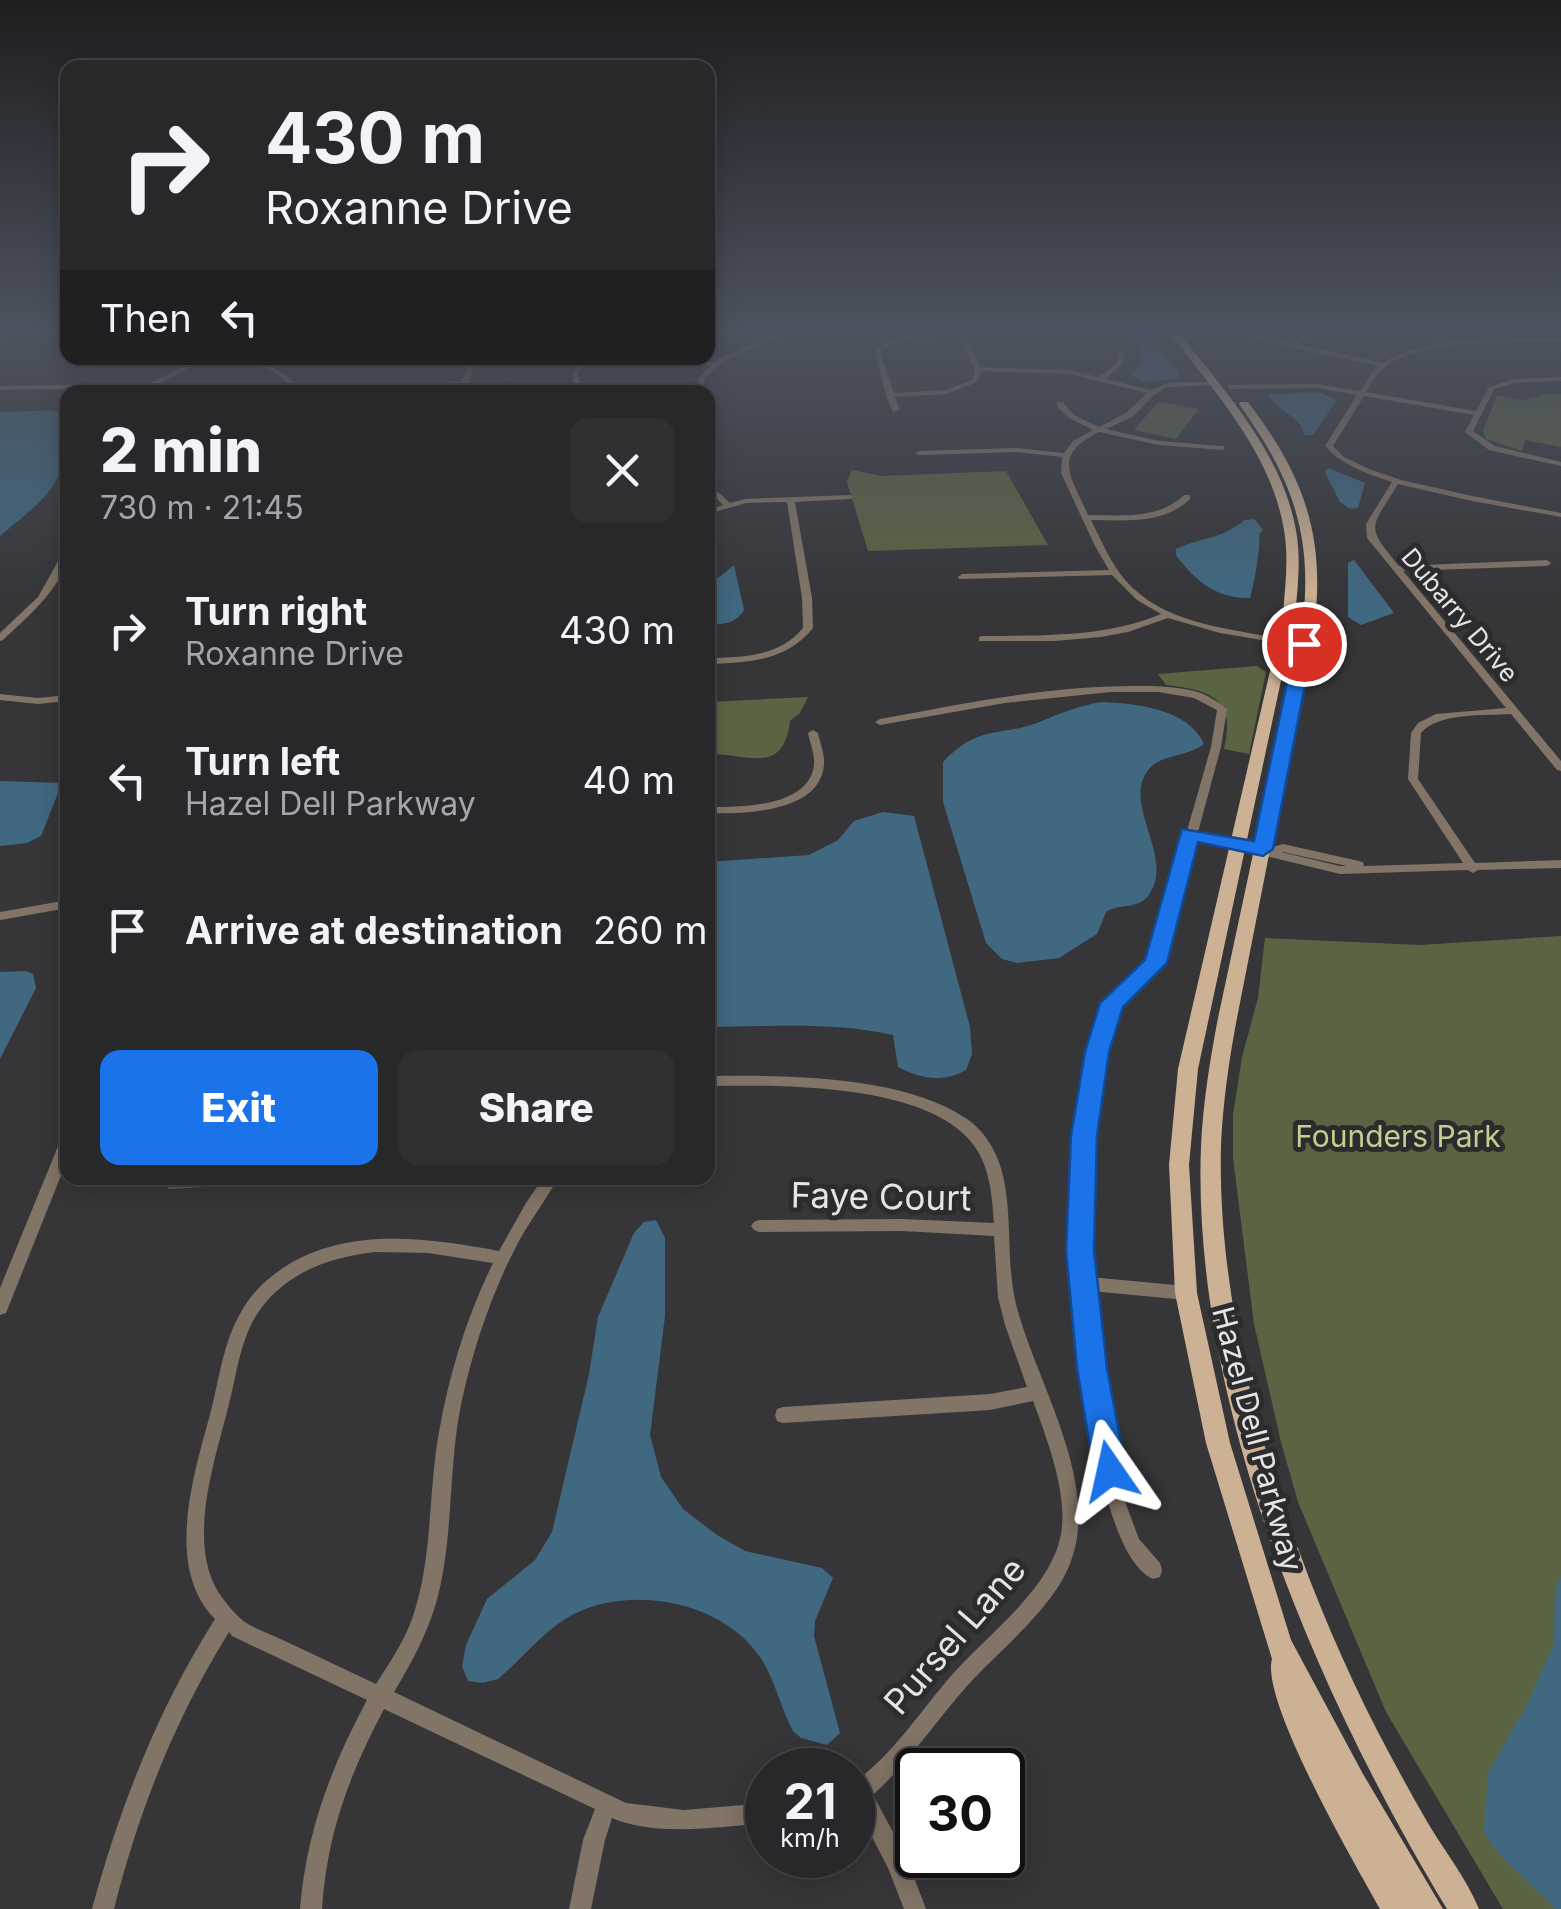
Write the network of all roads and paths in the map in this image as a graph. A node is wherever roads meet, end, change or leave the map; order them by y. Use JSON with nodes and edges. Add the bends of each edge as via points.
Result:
{"nodes":[{"id":1,"x":1084,"y":421,"type":"edge"},
{"id":2,"x":1116,"y":421,"type":"edge"},
{"id":3,"x":1244,"y":421,"type":"edge"},
{"id":4,"x":1255,"y":421,"type":"edge"},
{"id":5,"x":1343,"y":421,"type":"edge"},
{"id":6,"x":1474,"y":421,"type":"edge"},
{"id":7,"x":1102,"y":428,"type":"junction"},
{"id":8,"x":1221,"y":448,"type":"dead end"},
{"id":9,"x":919,"y":452,"type":"dead end"},
{"id":10,"x":1066,"y":455,"type":"junction"},
{"id":11,"x":1561,"y":464,"type":"edge"},
{"id":12,"x":1400,"y":482,"type":"junction"},
{"id":13,"x":715,"y":492,"type":"edge"},
{"id":14,"x":850,"y":497,"type":"dead end"},
{"id":15,"x":1187,"y":497,"type":"dead end"},
{"id":16,"x":791,"y":499,"type":"junction"},
{"id":17,"x":726,"y":504,"type":"junction"},
{"id":18,"x":715,"y":509,"type":"edge"},
{"id":19,"x":1561,"y":515,"type":"edge"},
{"id":20,"x":1088,"y":517,"type":"junction"},
{"id":21,"x":1547,"y":563,"type":"dead end"},
{"id":22,"x":60,"y":565,"type":"edge"},
{"id":23,"x":1396,"y":569,"type":"junction"},
{"id":24,"x":1115,"y":572,"type":"junction"},
{"id":25,"x":962,"y":577,"type":"dead end"},
{"id":26,"x":1169,"y":614,"type":"junction"},
{"id":27,"x":0,"y":638,"type":"edge"},
{"id":28,"x":982,"y":639,"type":"dead end"},
{"id":29,"x":1283,"y":642,"type":"junction"},
{"id":30,"x":715,"y":660,"type":"edge"},
{"id":31,"x":0,"y":696,"type":"edge"},
{"id":32,"x":60,"y":699,"type":"edge"},
{"id":33,"x":1514,"y":711,"type":"junction"},
{"id":34,"x":880,"y":722,"type":"dead end"},
{"id":35,"x":813,"y":733,"type":"dead end"},
{"id":36,"x":1561,"y":768,"type":"edge"},
{"id":37,"x":715,"y":810,"type":"edge"},
{"id":38,"x":1190,"y":834,"type":"junction"},
{"id":39,"x":1238,"y":844,"type":"junction"},
{"id":40,"x":1267,"y":850,"type":"junction"},
{"id":41,"x":1561,"y":864,"type":"edge"},
{"id":42,"x":1472,"y":868,"type":"junction"},
{"id":43,"x":60,"y":905,"type":"edge"},
{"id":44,"x":0,"y":916,"type":"edge"},
{"id":45,"x":715,"y":1081,"type":"edge"},
{"id":46,"x":60,"y":1159,"type":"edge"},
{"id":47,"x":547,"y":1185,"type":"edge"},
{"id":48,"x":759,"y":1226,"type":"dead end"},
{"id":49,"x":1001,"y":1230,"type":"junction"},
{"id":50,"x":503,"y":1258,"type":"junction"},
{"id":51,"x":1082,"y":1283,"type":"junction"},
{"id":52,"x":1186,"y":1293,"type":"junction"},
{"id":53,"x":0,"y":1308,"type":"edge"},
{"id":54,"x":1038,"y":1392,"type":"junction"},
{"id":55,"x":783,"y":1415,"type":"dead end"},
{"id":56,"x":1153,"y":1570,"type":"dead end"},
{"id":57,"x":226,"y":1620,"type":"junction"},
{"id":58,"x":1280,"y":1645,"type":"junction"},
{"id":59,"x":380,"y":1697,"type":"junction"},
{"id":60,"x":875,"y":1774,"type":"edge"},
{"id":61,"x":608,"y":1804,"type":"junction"},
{"id":62,"x":745,"y":1814,"type":"edge"},
{"id":63,"x":875,"y":1826,"type":"edge"},
{"id":64,"x":104,"y":1909,"type":"edge"},
{"id":65,"x":311,"y":1909,"type":"edge"},
{"id":66,"x":580,"y":1909,"type":"edge"},
{"id":67,"x":915,"y":1909,"type":"edge"},
{"id":68,"x":1397,"y":1909,"type":"edge"},
{"id":69,"x":1428,"y":1909,"type":"edge"},
{"id":70,"x":1464,"y":1909,"type":"edge"}],
"edges":[{"from":1,"to":7,"type":"street"},
{"from":2,"to":7,"type":"street"},
{"from":3,"to":29,"type":"main road","name":"Hazel Dell Parkway","via":[[1271,464],[1288,512],[1295,569]]},
{"from":4,"to":40,"type":"main road","name":"Hazel Dell Parkway","via":[[1290,472],[1314,567]]},
{"from":5,"to":12,"type":"street","via":[[1330,449],[1353,468]]},
{"from":6,"to":11,"type":"street","via":[[1469,432],[1479,442]]},
{"from":7,"to":8,"type":"street","via":[[1146,443]]},
{"from":7,"to":10,"type":"street"},
{"from":9,"to":10,"type":"street"},
{"from":10,"to":20,"type":"street","via":[[1065,474]]},
{"from":12,"to":19,"type":"street"},
{"from":12,"to":23,"type":"street","name":"Dubarry Drive","via":[[1369,531]]},
{"from":13,"to":17,"type":"street"},
{"from":14,"to":16,"type":"street"},
{"from":15,"to":20,"type":"street","via":[[1159,514]]},
{"from":16,"to":17,"type":"street"},
{"from":16,"to":30,"type":"street","via":[[808,628],[768,654]]},
{"from":17,"to":18,"type":"street"},
{"from":20,"to":24,"type":"street"},
{"from":21,"to":23,"type":"street"},
{"from":22,"to":27,"type":"street","via":[[42,598]]},
{"from":23,"to":33,"type":"street","name":"Dubarry Drive"},
{"from":24,"to":25,"type":"street"},
{"from":24,"to":26,"type":"street","via":[[1132,592]]},
{"from":26,"to":28,"type":"street","via":[[1113,634]]},
{"from":26,"to":29,"type":"street"},
{"from":29,"to":39,"type":"main road","name":"Hazel Dell Parkway"},
{"from":31,"to":32,"type":"street"},
{"from":33,"to":36,"type":"street","name":"Dubarry Drive"},
{"from":33,"to":42,"type":"street","via":[[1440,716],[1416,734],[1414,779]]},
{"from":34,"to":38,"type":"street","via":[[1051,694],[1172,689],[1210,699],[1223,714]]},
{"from":35,"to":37,"type":"street","via":[[819,767],[799,794],[764,808]]},
{"from":38,"to":39,"type":"street"},
{"from":38,"to":51,"type":"street","via":[[1156,963],[1112,1003],[1097,1052],[1081,1176]]},
{"from":39,"to":40,"type":"street"},
{"from":39,"to":52,"type":"main road","name":"Hazel Dell Parkway","via":[[1182,1108]]},
{"from":40,"to":42,"type":"street","via":[[1340,870]]},
{"from":40,"to":70,"type":"main road","name":"Hazel Dell Parkway","via":[[1218,1066],[1213,1116],[1212,1220],[1224,1320],[1263,1474],[1324,1641],[1409,1819]]},
{"from":41,"to":42,"type":"street"},
{"from":43,"to":44,"type":"street"},
{"from":45,"to":49,"type":"street","name":"Pursel Lane","via":[[781,1080],[938,1108],[983,1145]]},
{"from":46,"to":53,"type":"street"},
{"from":47,"to":50,"type":"street"},
{"from":48,"to":49,"type":"street","name":"Faye Court"},
{"from":49,"to":54,"type":"street","name":"Pursel Lane","via":[[1006,1300]]},
{"from":50,"to":57,"type":"street","via":[[415,1248],[346,1250],[283,1276],[252,1308],[238,1338],[194,1519],[199,1570]]},
{"from":50,"to":59,"type":"street","via":[[454,1398],[422,1620]]},
{"from":51,"to":52,"type":"street"},
{"from":51,"to":56,"type":"street","via":[[1117,1501],[1130,1542]]},
{"from":52,"to":58,"type":"main road","name":"Hazel Dell Parkway","via":[[1218,1443]]},
{"from":54,"to":55,"type":"street","via":[[990,1402]]},
{"from":54,"to":60,"type":"street","name":"Pursel Lane","via":[[1068,1503],[1066,1552],[1040,1591]]},
{"from":57,"to":59,"type":"street"},
{"from":57,"to":64,"type":"street","via":[[157,1744]]},
{"from":58,"to":68,"type":"main road","via":[[1301,1721]]},
{"from":58,"to":69,"type":"main road","name":"Hazel Dell Parkway"},
{"from":59,"to":61,"type":"street"},
{"from":59,"to":65,"type":"street","via":[[325,1813]]},
{"from":61,"to":62,"type":"street","via":[[658,1820]]},
{"from":61,"to":66,"type":"street"},
{"from":63,"to":67,"type":"street"}]}
